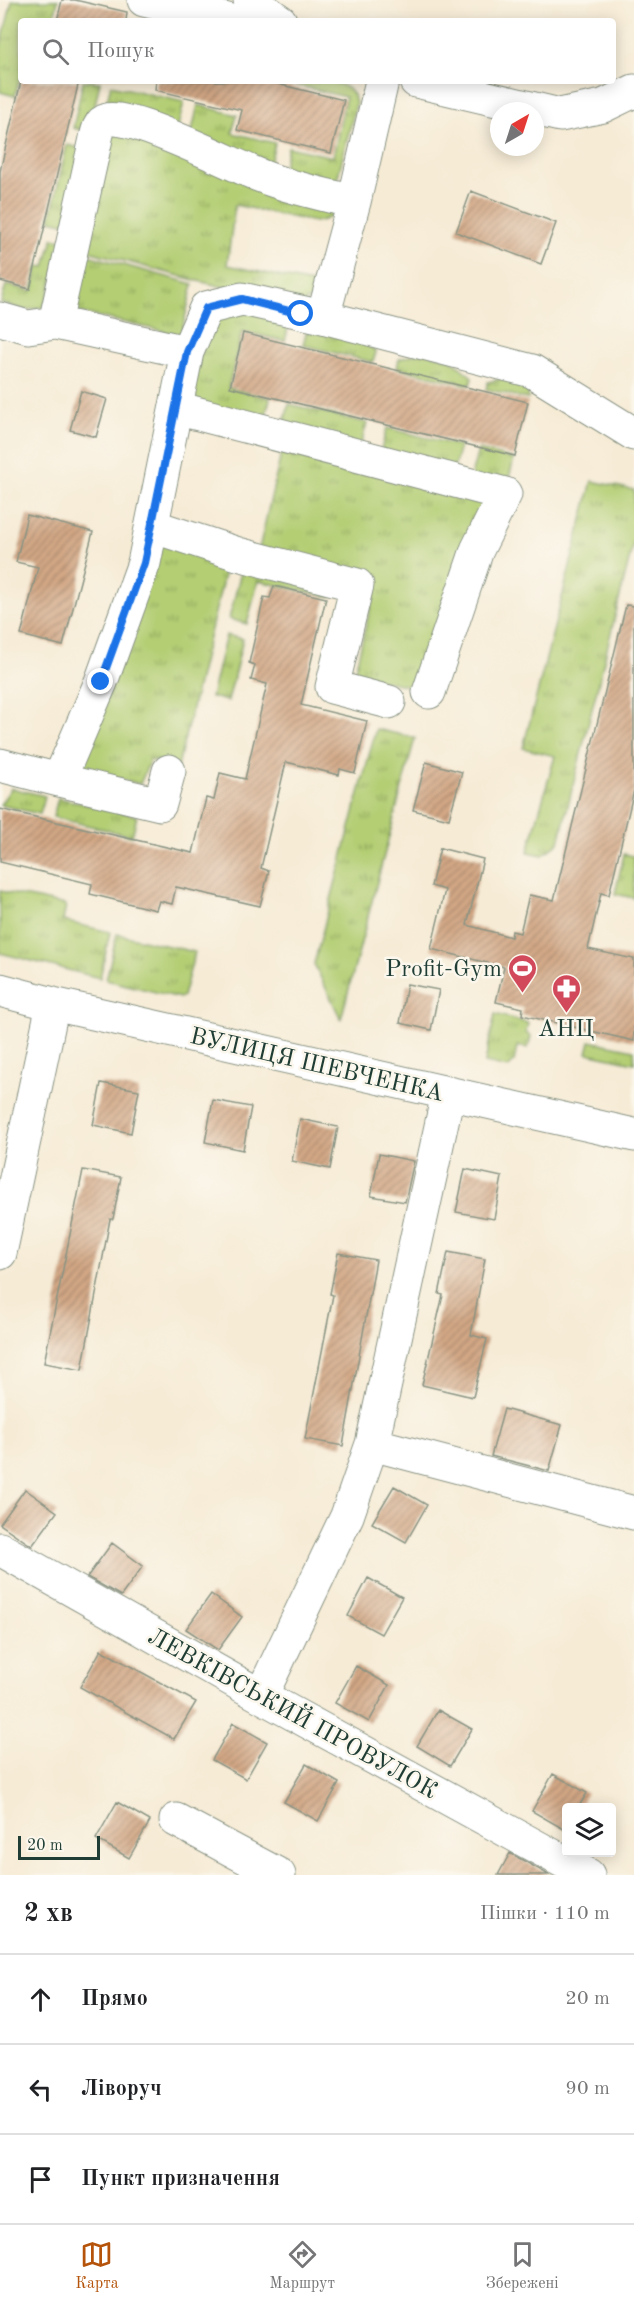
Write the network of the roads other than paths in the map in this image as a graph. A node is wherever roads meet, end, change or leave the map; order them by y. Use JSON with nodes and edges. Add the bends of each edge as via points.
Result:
{"nodes":[{"id":1,"x":144,"y":0,"type":"edge"},
{"id":2,"x":250,"y":0,"type":"edge"},
{"id":3,"x":219,"y":18,"type":"edge"},
{"id":4,"x":276,"y":18,"type":"edge"},
{"id":5,"x":381,"y":84,"type":"edge"},
{"id":6,"x":429,"y":84,"type":"edge"},
{"id":7,"x":634,"y":91,"type":"edge"},
{"id":8,"x":354,"y":202,"type":"junction"},
{"id":9,"x":323,"y":317,"type":"junction"},
{"id":10,"x":0,"y":319,"type":"edge"},
{"id":11,"x":55,"y":323,"type":"junction"},
{"id":12,"x":187,"y":352,"type":"junction"},
{"id":13,"x":176,"y":408,"type":"junction"},
{"id":14,"x":634,"y":434,"type":"edge"},
{"id":15,"x":152,"y":526,"type":"junction"},
{"id":16,"x":429,"y":692,"type":"dead end"},
{"id":17,"x":390,"y":702,"type":"dead end"},
{"id":18,"x":0,"y":765,"type":"edge"},
{"id":19,"x":169,"y":771,"type":"dead end"},
{"id":20,"x":59,"y":780,"type":"junction"},
{"id":21,"x":0,"y":990,"type":"edge"},
{"id":22,"x":53,"y":1004,"type":"junction"},
{"id":23,"x":448,"y":1094,"type":"junction"},
{"id":24,"x":634,"y":1135,"type":"edge"},
{"id":25,"x":0,"y":1253,"type":"edge"},
{"id":26,"x":372,"y":1444,"type":"junction"},
{"id":27,"x":634,"y":1513,"type":"edge"},
{"id":28,"x":0,"y":1548,"type":"edge"},
{"id":29,"x":261,"y":1696,"type":"junction"},
{"id":30,"x":176,"y":1820,"type":"dead end"},
{"id":31,"x":279,"y":1875,"type":"edge"},
{"id":32,"x":588,"y":1875,"type":"edge"}],
"edges":[{"from":1,"to":3,"type":"street"},
{"from":2,"to":4,"type":"street"},
{"from":5,"to":8,"type":"street"},
{"from":6,"to":7,"type":"street","via":[[560,115],[603,106]]},
{"from":8,"to":9,"type":"street"},
{"from":8,"to":11,"type":"street","via":[[262,177],[171,136],[115,119],[104,120],[95,142]]},
{"from":9,"to":12,"type":"street","via":[[242,299],[206,308]]},
{"from":9,"to":14,"type":"street","via":[[532,371]]},
{"from":10,"to":11,"type":"street","via":[[28,327]]},
{"from":11,"to":12,"type":"street"},
{"from":12,"to":13,"type":"street"},
{"from":13,"to":15,"type":"street"},
{"from":13,"to":16,"type":"street","via":[[505,494],[477,549]]},
{"from":15,"to":17,"type":"street","via":[[238,554],[357,585],[332,687]]},
{"from":15,"to":20,"type":"street","via":[[144,563],[101,682]]},
{"from":18,"to":20,"type":"street"},
{"from":19,"to":20,"type":"street","via":[[160,804]]},
{"from":21,"to":22,"type":"street","name":"ВУЛИЦЯ ШЕВЧЕНКА"},
{"from":22,"to":23,"type":"street","name":"ВУЛИЦЯ ШЕВЧЕНКА"},
{"from":22,"to":25,"type":"street"},
{"from":23,"to":24,"type":"street","name":"ВУЛИЦЯ ШЕВЧЕНКА"},
{"from":23,"to":26,"type":"street"},
{"from":26,"to":27,"type":"street"},
{"from":26,"to":29,"type":"street","via":[[347,1516]]},
{"from":28,"to":29,"type":"street","name":"ЛЕВКІВСЬКИЙ ПРОВУЛОК"},
{"from":29,"to":32,"type":"street","name":"ЛЕВКІВСЬКИЙ ПРОВУЛОК"},
{"from":30,"to":31,"type":"street"}]}
